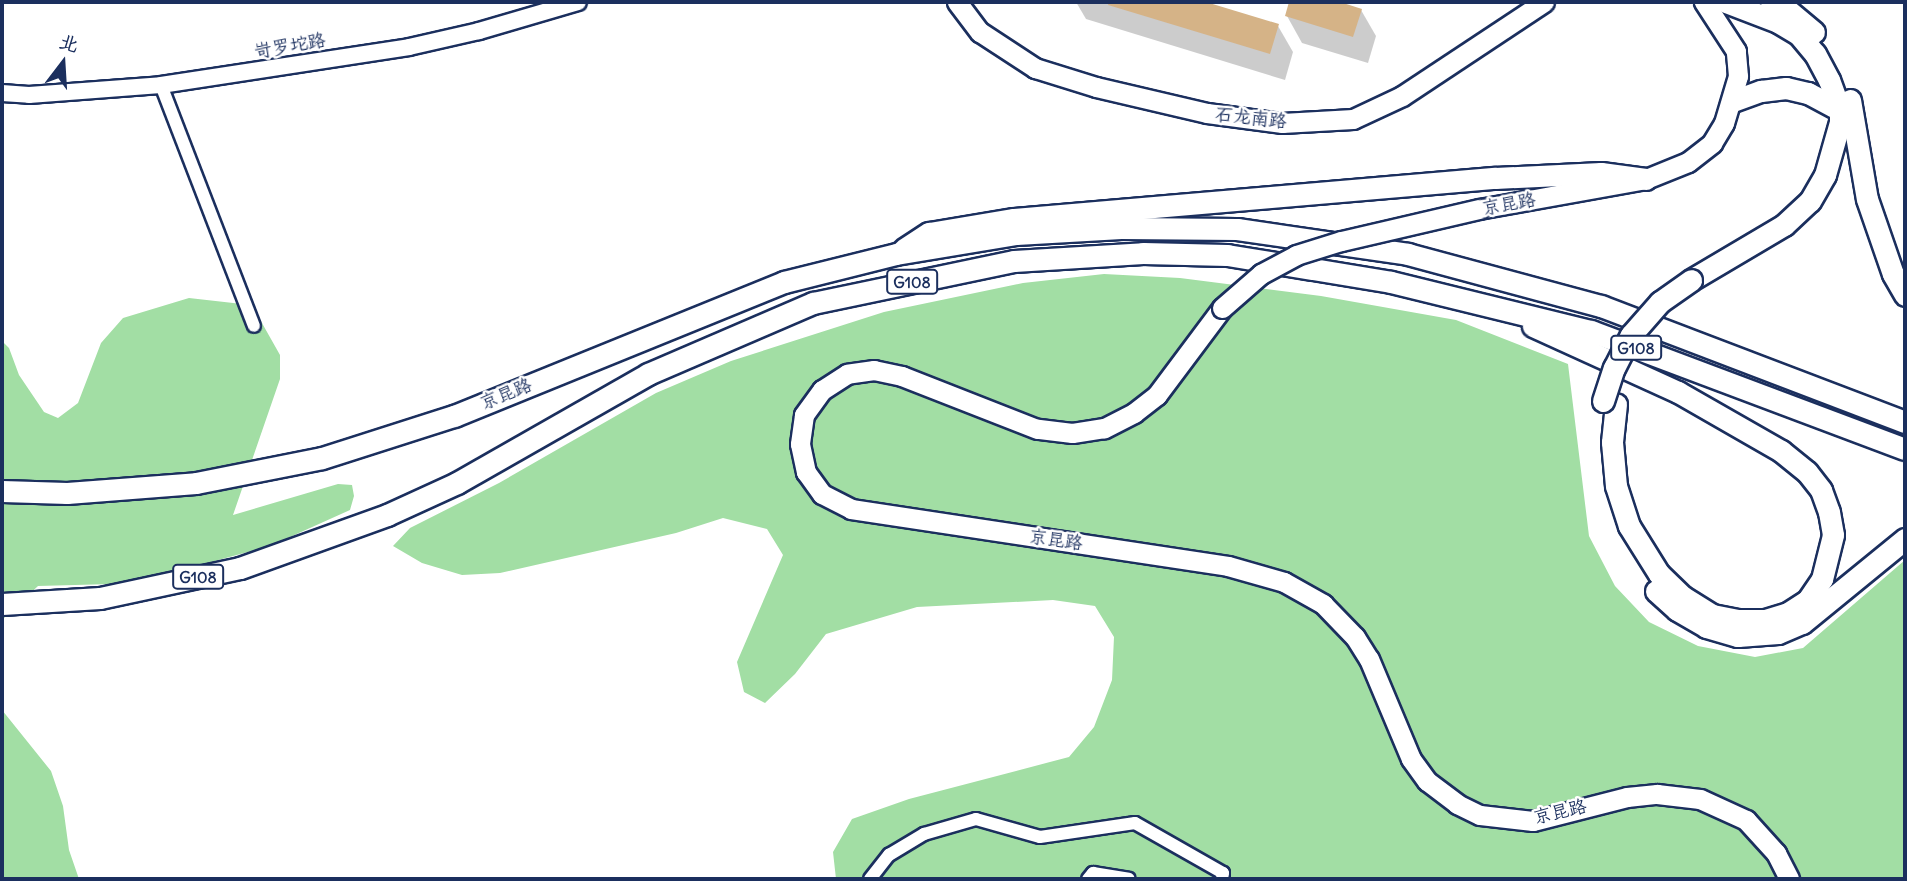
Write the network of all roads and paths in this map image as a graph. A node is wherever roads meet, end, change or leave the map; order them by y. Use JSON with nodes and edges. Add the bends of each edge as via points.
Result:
{"nodes":[{"id":1,"x":578,"y":2,"type":"edge"},
{"id":2,"x":957,"y":2,"type":"edge"},
{"id":3,"x":1544,"y":2,"type":"edge"},
{"id":4,"x":1704,"y":2,"type":"edge"},
{"id":5,"x":1727,"y":2,"type":"edge"},
{"id":6,"x":1771,"y":2,"type":"edge"},
{"id":7,"x":161,"y":85,"type":"junction"},
{"id":8,"x":2,"y":93,"type":"edge"},
{"id":9,"x":1733,"y":101,"type":"junction"},
{"id":10,"x":1846,"y":115,"type":"junction"},
{"id":11,"x":1646,"y":179,"type":"junction"},
{"id":12,"x":896,"y":254,"type":"junction"},
{"id":13,"x":1905,"y":295,"type":"edge"},
{"id":14,"x":1483,"y":303,"type":"junction"},
{"id":15,"x":254,"y":326,"type":"dead end"},
{"id":16,"x":1610,"y":402,"type":"junction"},
{"id":17,"x":1905,"y":422,"type":"edge"},
{"id":18,"x":1905,"y":449,"type":"edge"},
{"id":19,"x":2,"y":491,"type":"edge"},
{"id":20,"x":1905,"y":539,"type":"edge"},
{"id":21,"x":2,"y":604,"type":"edge"},
{"id":22,"x":870,"y":879,"type":"edge"},
{"id":23,"x":1088,"y":879,"type":"edge"},
{"id":24,"x":1129,"y":879,"type":"edge"},
{"id":25,"x":1222,"y":879,"type":"edge"},
{"id":26,"x":1789,"y":879,"type":"edge"}],
"edges":[{"from":1,"to":7,"type":"street","name":"岢罗坨路","via":[[479,32],[409,47]]},
{"from":2,"to":3,"type":"main road","name":"石龙南路","via":[[979,32],[1035,68],[1207,113],[1282,124],[1353,119],[1402,96]]},
{"from":4,"to":9,"type":"main road","via":[[1736,51]]},
{"from":5,"to":10,"type":"highway","via":[[1798,34],[1815,54]]},
{"from":6,"to":10,"type":"highway","via":[[1807,24],[1825,44],[1843,77]]},
{"from":7,"to":8,"type":"street","name":"岢罗坨路"},
{"from":7,"to":15,"type":"street"},
{"from":9,"to":10,"type":"highway","via":[[1786,88],[1808,93]]},
{"from":9,"to":11,"type":"main road","via":[[1712,143],[1688,162]]},
{"from":10,"to":13,"type":"highway","via":[[1867,199]]},
{"from":10,"to":16,"type":"highway","bridge":true,"via":[[1825,176],[1810,201],[1784,225],[1694,286],[1660,302],[1631,335],[1614,368]]},
{"from":11,"to":12,"type":"highway","via":[[1601,173],[1495,178],[1027,218],[929,233]]},
{"from":11,"to":26,"type":"main road","name":"京昆路","bridge":true,"via":[[1479,209],[1296,255],[1261,274],[1222,308],[1157,395],[1104,428],[1072,433],[1037,429],[902,376],[874,370],[847,374],[821,390],[804,415],[800,444],[806,472],[822,494],[851,509],[1228,566],[1284,582],[1323,604],[1355,637],[1369,659],[1411,759],[1433,787],[1457,804],[1480,815],[1533,821],[1627,797],[1657,794],[1700,799],[1746,820],[1776,853]]},
{"from":12,"to":17,"type":"highway","name":"京昆路","number":"G108","via":[[1016,234],[1121,228],[1237,229],[1408,254],[1601,306]]},
{"from":12,"to":19,"type":"highway","name":"京昆路","number":"G108","via":[[784,282],[454,416],[321,458],[196,483],[66,493]]},
{"from":14,"to":16,"type":"highway","via":[[1678,392],[1781,451],[1807,472],[1821,490],[1833,535],[1822,579],[1808,600],[1765,620],[1738,620],[1712,615],[1683,597],[1660,574],[1629,526],[1616,486]]},
{"from":14,"to":18,"type":"highway","number":"G108","via":[[1591,331]]},
{"from":14,"to":21,"type":"highway","number":"G108","via":[[1391,282],[1227,255],[1014,261],[813,303],[648,374],[457,483],[387,515],[240,568],[100,598]]},
{"from":16,"to":20,"type":"highway","via":[[1600,465],[1617,533],[1650,585],[1677,610],[1706,627],[1738,636],[1760,636],[1802,624]]},
{"from":22,"to":25,"type":"street","via":[[889,855],[924,834],[976,819],[1041,837],[1135,823],[1223,873]]},
{"from":23,"to":24,"type":"street","via":[[1093,873]]}]}
